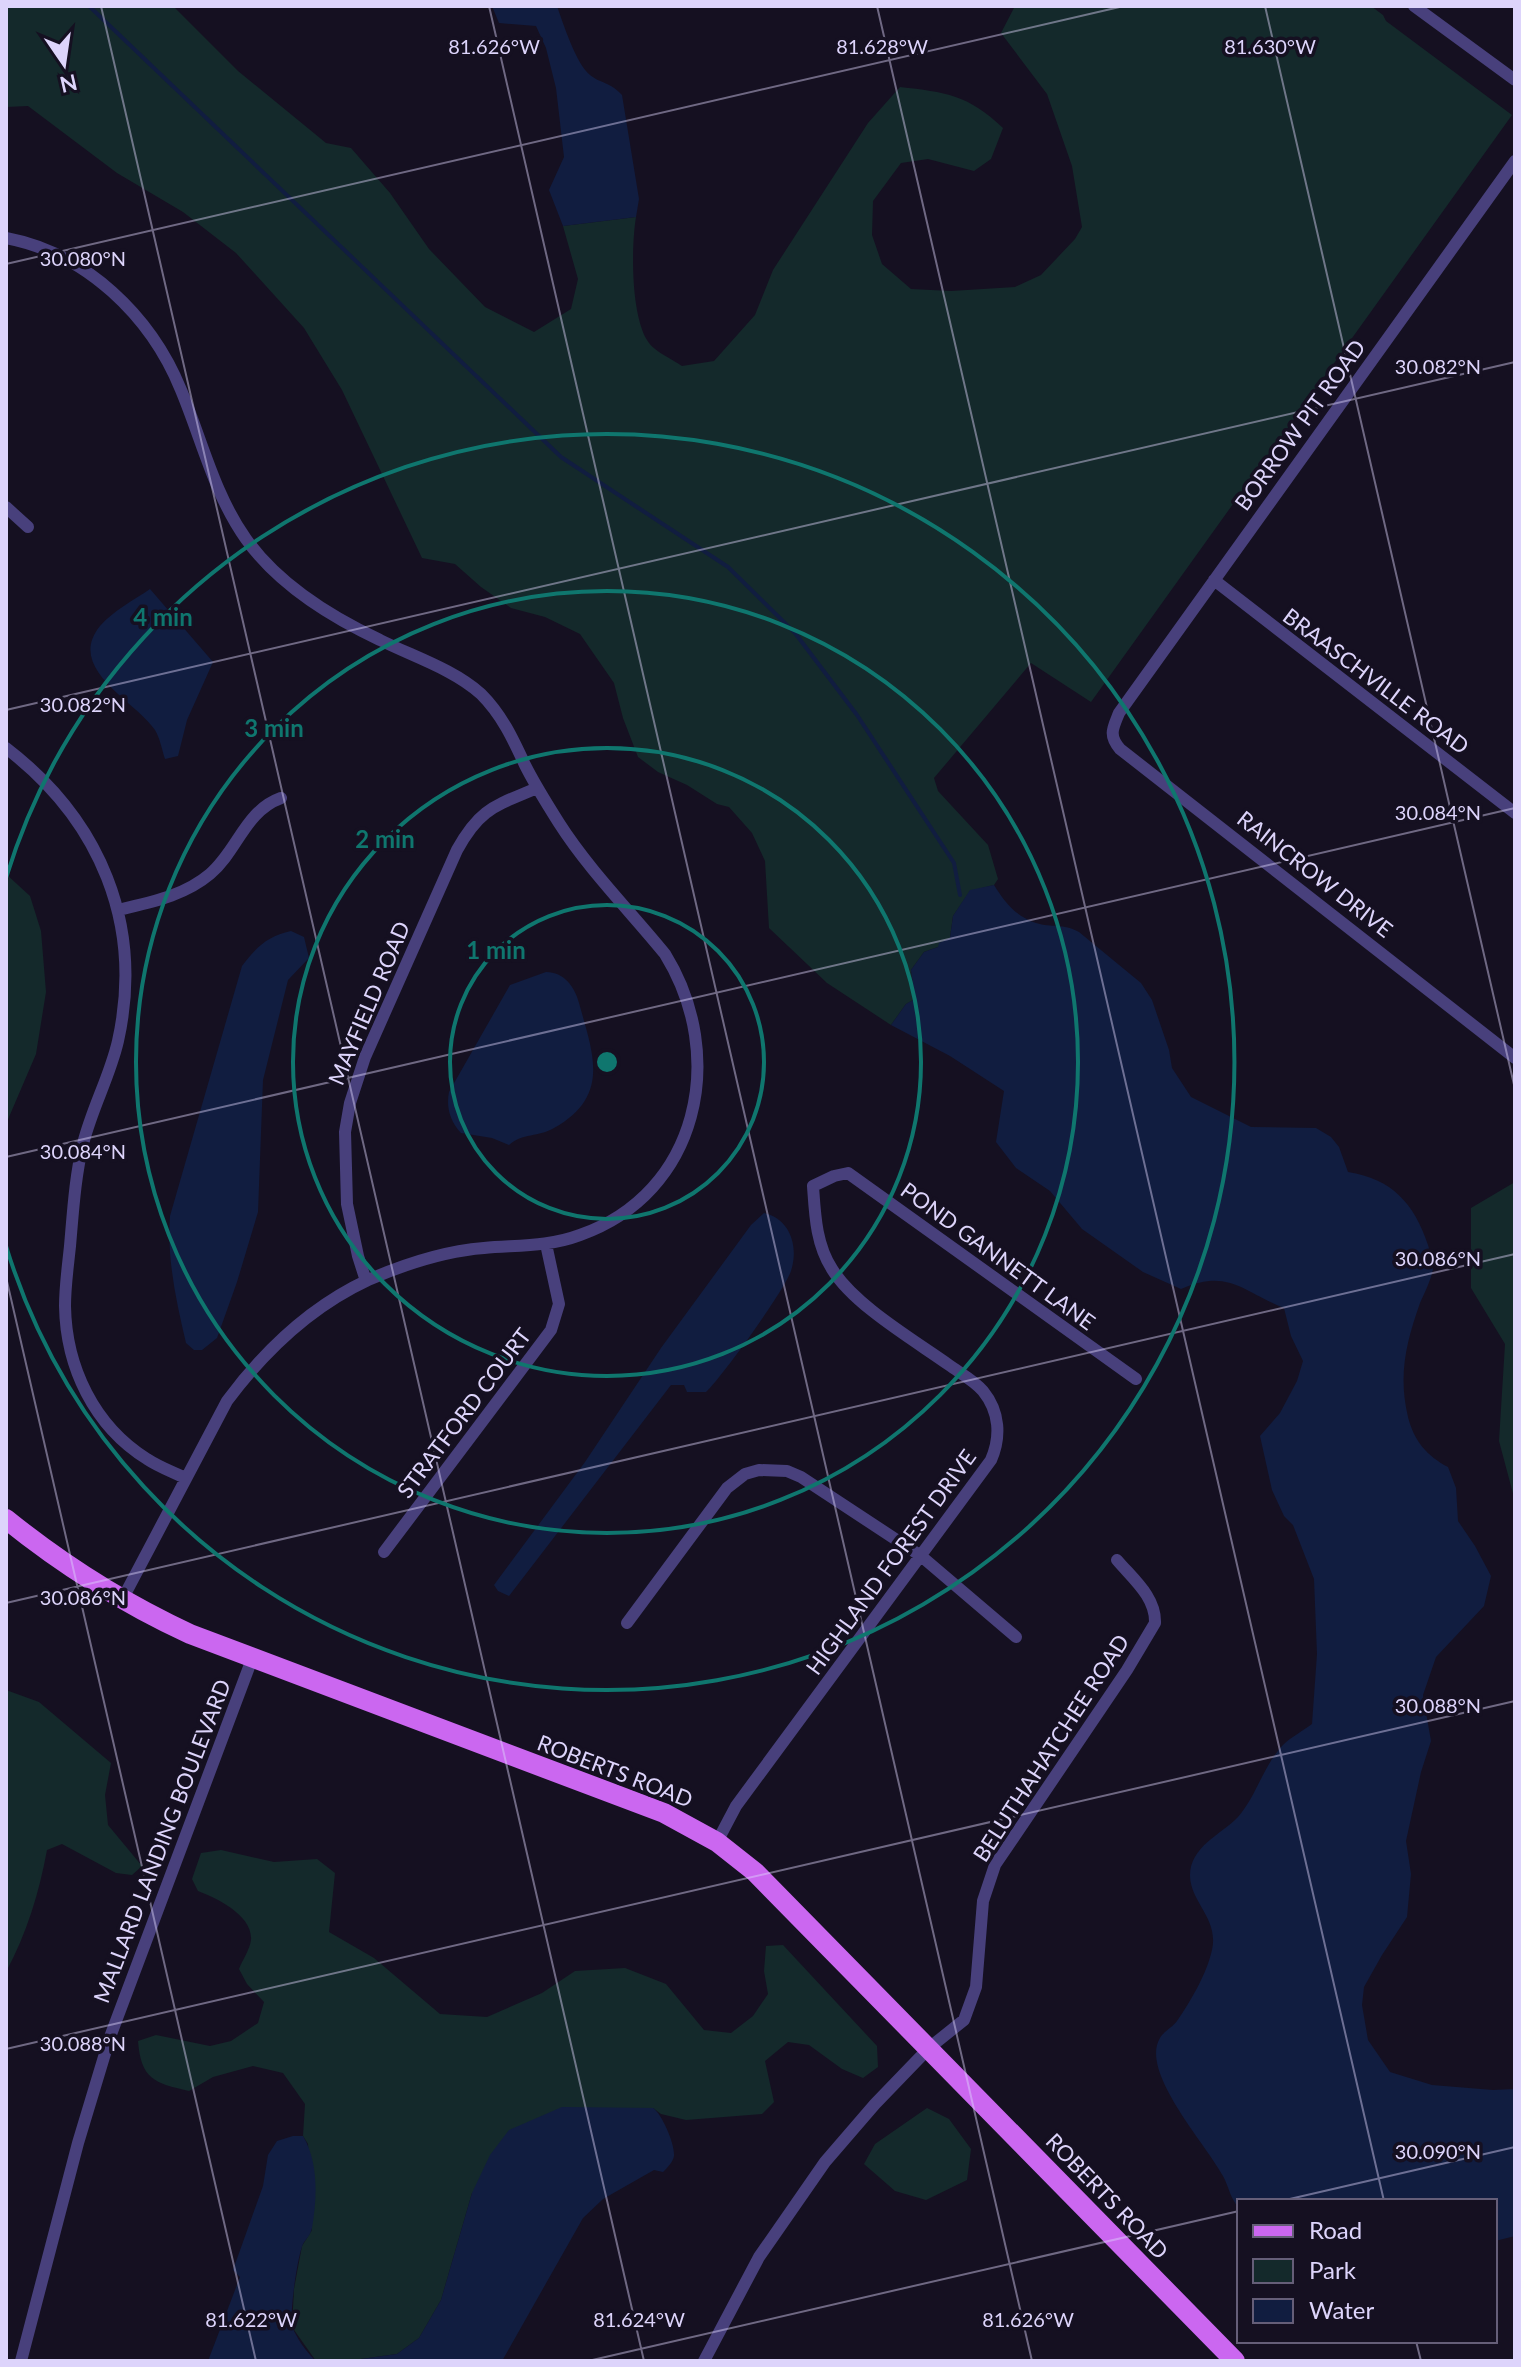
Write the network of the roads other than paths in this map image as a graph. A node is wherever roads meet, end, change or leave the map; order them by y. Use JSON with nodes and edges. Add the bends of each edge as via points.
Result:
{"nodes":[{"id":1,"x":1414,"y":6,"type":"edge"},
{"id":2,"x":1515,"y":80,"type":"edge"},
{"id":3,"x":1515,"y":161,"type":"edge"},
{"id":4,"x":6,"y":238,"type":"edge"},
{"id":5,"x":6,"y":507,"type":"edge"},
{"id":6,"x":28,"y":527,"type":"dead end"},
{"id":7,"x":1214,"y":580,"type":"junction"},
{"id":8,"x":1119,"y":713,"type":"joint"},
{"id":9,"x":6,"y":748,"type":"edge"},
{"id":10,"x":537,"y":788,"type":"junction"},
{"id":11,"x":281,"y":798,"type":"dead end"},
{"id":12,"x":1515,"y":813,"type":"edge"},
{"id":13,"x":118,"y":910,"type":"junction"},
{"id":14,"x":1515,"y":1058,"type":"edge"},
{"id":15,"x":834,"y":1176,"type":"joint"},
{"id":16,"x":546,"y":1244,"type":"junction"},
{"id":17,"x":366,"y":1281,"type":"junction"},
{"id":18,"x":1136,"y":1379,"type":"dead end"},
{"id":19,"x":185,"y":1478,"type":"junction"},
{"id":20,"x":6,"y":1519,"type":"edge"},
{"id":21,"x":384,"y":1552,"type":"dead end"},
{"id":22,"x":921,"y":1556,"type":"junction"},
{"id":23,"x":1117,"y":1560,"type":"dead end"},
{"id":24,"x":122,"y":1600,"type":"junction"},
{"id":25,"x":627,"y":1623,"type":"dead end"},
{"id":26,"x":1016,"y":1637,"type":"dead end"},
{"id":27,"x":252,"y":1659,"type":"junction"},
{"id":28,"x":717,"y":1842,"type":"junction"},
{"id":29,"x":929,"y":2048,"type":"junction"},
{"id":30,"x":21,"y":2361,"type":"edge"},
{"id":31,"x":704,"y":2361,"type":"edge"},
{"id":32,"x":1235,"y":2361,"type":"edge"}],
"edges":[{"from":1,"to":2,"type":"street"},
{"from":3,"to":7,"type":"street","name":"BORROW PIT ROAD"},
{"from":4,"to":10,"type":"street","via":[[72,263],[136,315],[170,365],[222,499],[249,543],[279,575],[335,614],[478,692],[501,717]]},
{"from":5,"to":6,"type":"street"},
{"from":7,"to":8,"type":"street","name":"BORROW PIT ROAD"},
{"from":7,"to":12,"type":"street","name":"BRAASCHVILLE ROAD"},
{"from":8,"to":14,"type":"street","name":"RAINCROW DRIVE","via":[[1111,729],[1120,749]]},
{"from":9,"to":13,"type":"street","via":[[53,790],[83,828]]},
{"from":10,"to":16,"type":"street","via":[[587,861],[665,954],[686,994],[699,1048],[693,1109],[660,1176],[620,1215],[582,1235]]},
{"from":10,"to":17,"type":"street","name":"MAYFIELD ROAD","via":[[492,807],[470,826],[354,1084],[344,1178],[351,1230]]},
{"from":11,"to":13,"type":"street","via":[[252,816],[223,861],[197,884]]},
{"from":13,"to":19,"type":"street","via":[[124,1001],[118,1040],[79,1162],[66,1329],[78,1376],[101,1417],[138,1453]]},
{"from":15,"to":18,"type":"street","name":"POND GANNETT LANE","via":[[848,1173]]},
{"from":15,"to":22,"type":"street","name":"HIGHLAND FOREST DRIVE","via":[[813,1186],[816,1227],[831,1268],[853,1295],[979,1387],[997,1420],[991,1460]]},
{"from":16,"to":17,"type":"street","via":[[458,1251]]},
{"from":16,"to":21,"type":"street","name":"STRATFORD COURT","via":[[559,1304],[551,1330]]},
{"from":17,"to":19,"type":"street","via":[[307,1317],[262,1357],[227,1401]]},
{"from":19,"to":24,"type":"street"},
{"from":20,"to":24,"type":"main road","name":"ROBERTS ROAD"},
{"from":22,"to":25,"type":"street","via":[[801,1477],[759,1470],[727,1488]]},
{"from":22,"to":26,"type":"street"},
{"from":22,"to":28,"type":"street","name":"HIGHLAND FOREST DRIVE","via":[[736,1806]]},
{"from":23,"to":29,"type":"street","name":"BELUTHAHATCHEE ROAD","via":[[1154,1606],[1152,1631],[995,1865],[983,1901],[972,2002],[964,2020]]},
{"from":24,"to":27,"type":"main road","name":"ROBERTS ROAD"},
{"from":27,"to":28,"type":"main road","name":"ROBERTS ROAD","via":[[664,1813]]},
{"from":27,"to":30,"type":"street","name":"MALLARD LANDING BOULEVARD","via":[[110,2037]]},
{"from":28,"to":29,"type":"main road","name":"ROBERTS ROAD","via":[[755,1872]]},
{"from":29,"to":31,"type":"street","name":"BELUTHAHATCHEE ROAD","via":[[838,2146],[791,2208],[732,2303]]},
{"from":29,"to":32,"type":"main road","name":"ROBERTS ROAD"}]}
